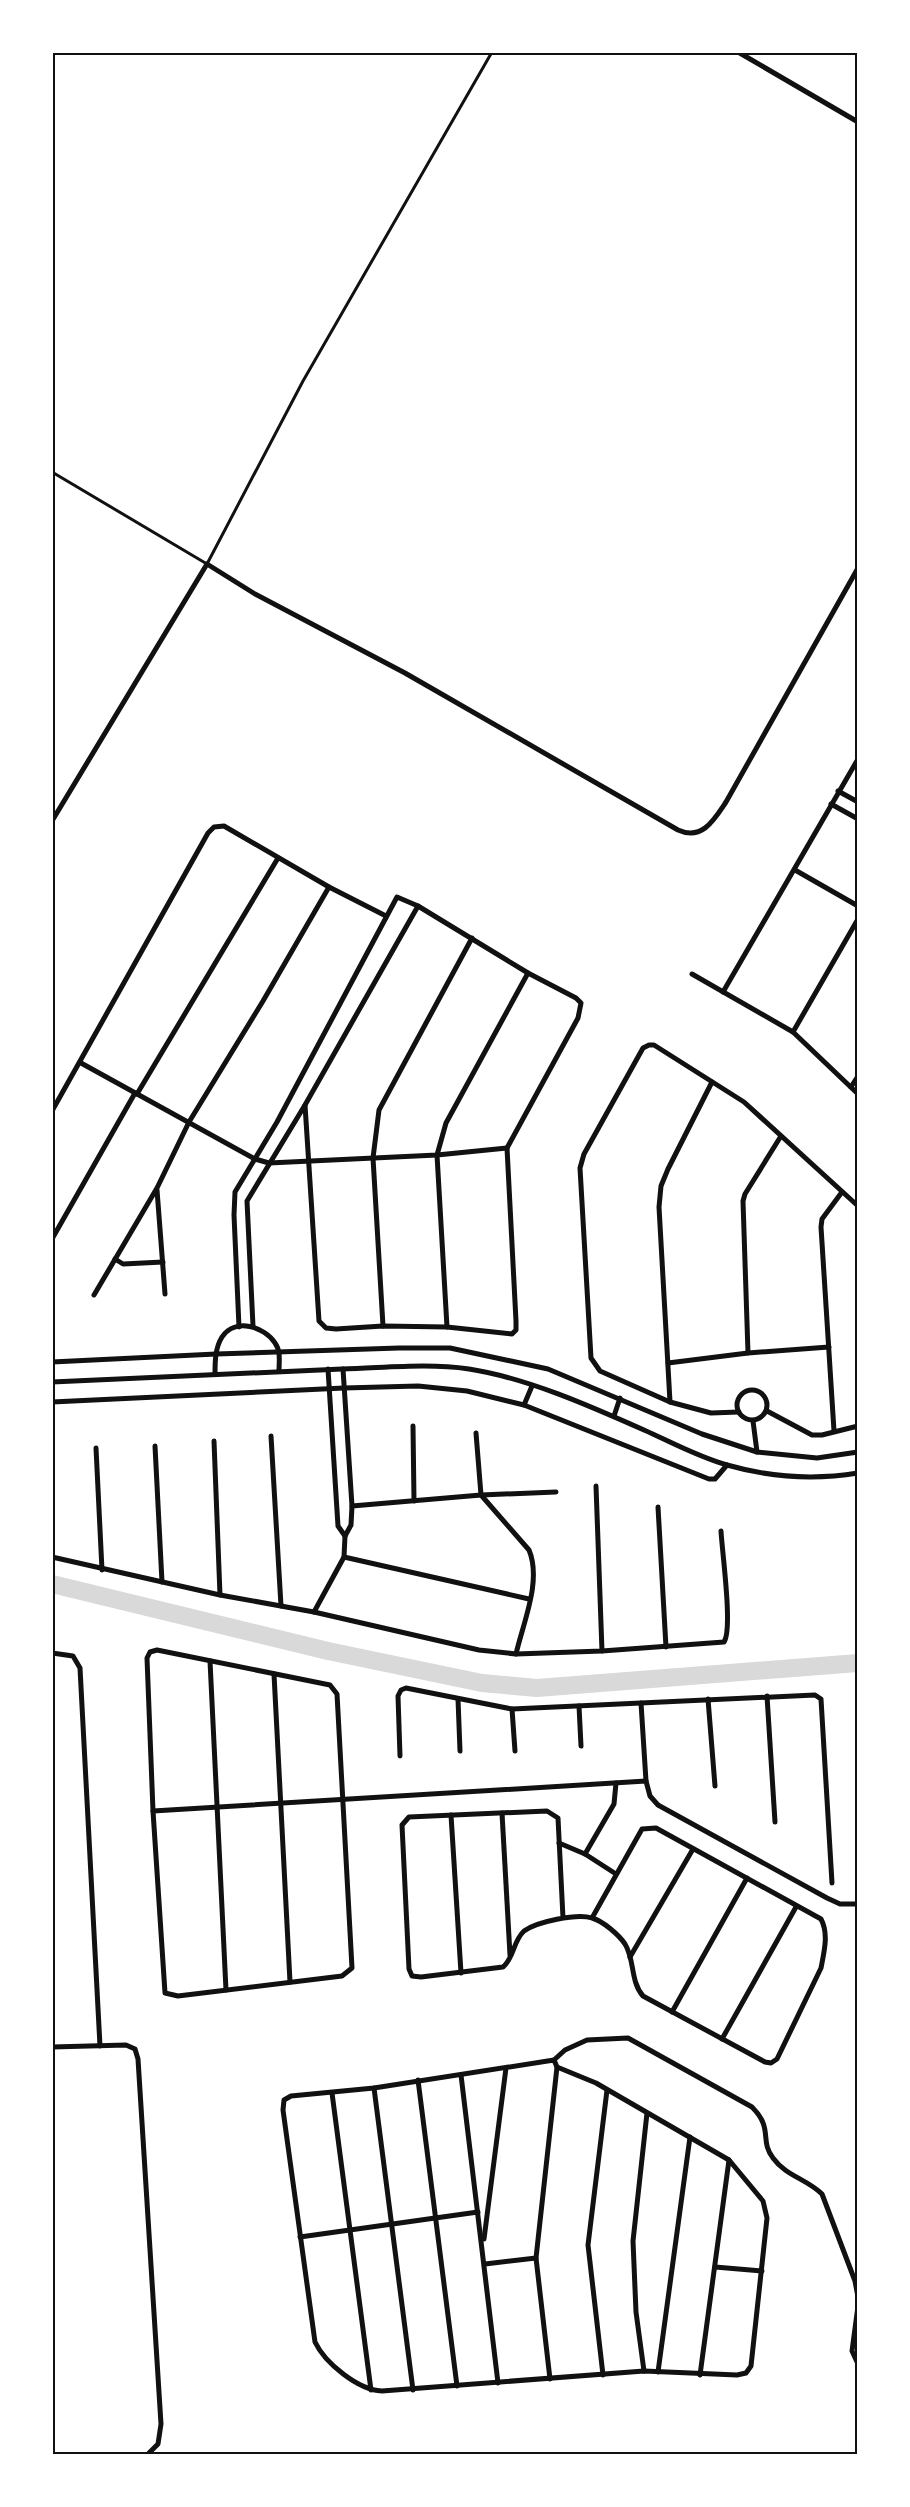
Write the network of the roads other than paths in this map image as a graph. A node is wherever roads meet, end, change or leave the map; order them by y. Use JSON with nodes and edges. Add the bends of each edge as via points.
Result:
{"nodes":[{"id":1,"x":492,"y":52,"type":"edge"},
{"id":2,"x":738,"y":52,"type":"edge"},
{"id":3,"x":858,"y":122,"type":"edge"},
{"id":4,"x":52,"y":472,"type":"edge"},
{"id":5,"x":207,"y":564,"type":"junction"},
{"id":6,"x":858,"y":568,"type":"edge"},
{"id":7,"x":858,"y":759,"type":"edge"},
{"id":8,"x":838,"y":791,"type":"junction"},
{"id":9,"x":858,"y":802,"type":"edge"},
{"id":10,"x":831,"y":804,"type":"junction"},
{"id":11,"x":858,"y":819,"type":"edge"},
{"id":12,"x":52,"y":821,"type":"edge"},
{"id":13,"x":278,"y":858,"type":"junction"},
{"id":14,"x":795,"y":870,"type":"junction"},
{"id":15,"x":329,"y":887,"type":"junction"},
{"id":16,"x":418,"y":906,"type":"junction"},
{"id":17,"x":858,"y":906,"type":"edge"},
{"id":18,"x":386,"y":916,"type":"junction"},
{"id":19,"x":858,"y":919,"type":"edge"},
{"id":20,"x":472,"y":938,"type":"junction"},
{"id":21,"x":528,"y":973,"type":"junction"},
{"id":22,"x":692,"y":974,"type":"dead end"},
{"id":23,"x":723,"y":992,"type":"junction"},
{"id":24,"x":793,"y":1032,"type":"junction"},
{"id":25,"x":81,"y":1063,"type":"junction"},
{"id":26,"x":858,"y":1076,"type":"edge"},
{"id":27,"x":712,"y":1082,"type":"junction"},
{"id":28,"x":850,"y":1087,"type":"junction"},
{"id":29,"x":136,"y":1093,"type":"junction"},
{"id":30,"x":858,"y":1094,"type":"edge"},
{"id":31,"x":305,"y":1105,"type":"junction"},
{"id":32,"x":52,"y":1111,"type":"edge"},
{"id":33,"x":189,"y":1122,"type":"junction"},
{"id":34,"x":781,"y":1136,"type":"junction"},
{"id":35,"x":507,"y":1148,"type":"junction"},
{"id":36,"x":437,"y":1155,"type":"junction"},
{"id":37,"x":373,"y":1158,"type":"junction"},
{"id":38,"x":255,"y":1159,"type":"junction"},
{"id":39,"x":309,"y":1160,"type":"junction"},
{"id":40,"x":269,"y":1163,"type":"junction"},
{"id":41,"x":156,"y":1188,"type":"junction"},
{"id":42,"x":842,"y":1192,"type":"junction"},
{"id":43,"x":858,"y":1206,"type":"edge"},
{"id":44,"x":52,"y":1239,"type":"edge"},
{"id":45,"x":115,"y":1259,"type":"junction"},
{"id":46,"x":163,"y":1262,"type":"junction"},
{"id":47,"x":165,"y":1294,"type":"dead end"},
{"id":48,"x":94,"y":1296,"type":"dead end"},
{"id":49,"x":254,"y":1326,"type":"junction"},
{"id":50,"x":382,"y":1326,"type":"junction"},
{"id":51,"x":239,"y":1327,"type":"junction"},
{"id":52,"x":447,"y":1327,"type":"junction"},
{"id":53,"x":830,"y":1347,"type":"junction"},
{"id":54,"x":279,"y":1352,"type":"junction"},
{"id":55,"x":748,"y":1353,"type":"junction"},
{"id":56,"x":216,"y":1354,"type":"junction"},
{"id":57,"x":52,"y":1362,"type":"edge"},
{"id":58,"x":668,"y":1363,"type":"junction"},
{"id":59,"x":328,"y":1369,"type":"junction"},
{"id":60,"x":343,"y":1369,"type":"junction"},
{"id":61,"x":279,"y":1371,"type":"junction"},
{"id":62,"x":215,"y":1374,"type":"junction"},
{"id":63,"x":53,"y":1384,"type":"edge"},
{"id":64,"x":532,"y":1386,"type":"junction"},
{"id":65,"x":329,"y":1388,"type":"junction"},
{"id":66,"x":344,"y":1388,"type":"junction"},
{"id":67,"x":620,"y":1398,"type":"junction"},
{"id":68,"x":52,"y":1402,"type":"edge"},
{"id":69,"x":670,"y":1402,"type":"junction"},
{"id":70,"x":524,"y":1405,"type":"junction"},
{"id":71,"x":767,"y":1411,"type":"junction"},
{"id":72,"x":739,"y":1412,"type":"junction"},
{"id":73,"x":614,"y":1416,"type":"junction"},
{"id":74,"x":753,"y":1421,"type":"junction"},
{"id":75,"x":412,"y":1426,"type":"dead end"},
{"id":76,"x":858,"y":1426,"type":"edge"},
{"id":77,"x":834,"y":1431,"type":"junction"},
{"id":78,"x":476,"y":1433,"type":"dead end"},
{"id":79,"x":271,"y":1436,"type":"dead end"},
{"id":80,"x":332,"y":1436,"type":"junction"},
{"id":81,"x":347,"y":1436,"type":"junction"},
{"id":82,"x":214,"y":1441,"type":"dead end"},
{"id":83,"x":155,"y":1446,"type":"dead end"},
{"id":84,"x":96,"y":1448,"type":"dead end"},
{"id":85,"x":758,"y":1452,"type":"junction"},
{"id":86,"x":858,"y":1452,"type":"edge"},
{"id":87,"x":727,"y":1465,"type":"junction"},
{"id":88,"x":858,"y":1473,"type":"edge"},
{"id":89,"x":596,"y":1486,"type":"dead end"},
{"id":90,"x":556,"y":1492,"type":"dead end"},
{"id":91,"x":481,"y":1495,"type":"junction"},
{"id":92,"x":414,"y":1501,"type":"junction"},
{"id":93,"x":352,"y":1506,"type":"junction"},
{"id":94,"x":658,"y":1507,"type":"dead end"},
{"id":95,"x":721,"y":1531,"type":"dead end"},
{"id":96,"x":345,"y":1536,"type":"junction"},
{"id":97,"x":52,"y":1557,"type":"edge"},
{"id":98,"x":344,"y":1557,"type":"junction"},
{"id":99,"x":102,"y":1570,"type":"junction"},
{"id":100,"x":162,"y":1582,"type":"junction"},
{"id":101,"x":220,"y":1595,"type":"junction"},
{"id":102,"x":529,"y":1599,"type":"junction"},
{"id":103,"x":281,"y":1606,"type":"junction"},
{"id":104,"x":314,"y":1612,"type":"junction"},
{"id":105,"x":666,"y":1647,"type":"junction"},
{"id":106,"x":602,"y":1651,"type":"junction"},
{"id":107,"x":52,"y":1653,"type":"edge"},
{"id":108,"x":516,"y":1654,"type":"junction"},
{"id":109,"x":210,"y":1661,"type":"junction"},
{"id":110,"x":274,"y":1674,"type":"junction"},
{"id":111,"x":767,"y":1696,"type":"junction"},
{"id":112,"x":458,"y":1699,"type":"junction"},
{"id":113,"x":708,"y":1699,"type":"junction"},
{"id":114,"x":641,"y":1703,"type":"junction"},
{"id":115,"x":579,"y":1706,"type":"junction"},
{"id":116,"x":512,"y":1709,"type":"junction"},
{"id":117,"x":581,"y":1746,"type":"dead end"},
{"id":118,"x":460,"y":1751,"type":"dead end"},
{"id":119,"x":515,"y":1751,"type":"dead end"},
{"id":120,"x":400,"y":1756,"type":"dead end"},
{"id":121,"x":646,"y":1781,"type":"junction"},
{"id":122,"x":616,"y":1783,"type":"junction"},
{"id":123,"x":716,"y":1786,"type":"dead end"},
{"id":124,"x":342,"y":1798,"type":"junction"},
{"id":125,"x":281,"y":1802,"type":"junction"},
{"id":126,"x":217,"y":1807,"type":"junction"},
{"id":127,"x":153,"y":1811,"type":"junction"},
{"id":128,"x":502,"y":1813,"type":"junction"},
{"id":129,"x":451,"y":1815,"type":"junction"},
{"id":130,"x":775,"y":1822,"type":"dead end"},
{"id":131,"x":559,"y":1843,"type":"junction"},
{"id":132,"x":693,"y":1850,"type":"junction"},
{"id":133,"x":585,"y":1854,"type":"junction"},
{"id":134,"x":616,"y":1874,"type":"junction"},
{"id":135,"x":747,"y":1878,"type":"junction"},
{"id":136,"x":832,"y":1883,"type":"dead end"},
{"id":137,"x":858,"y":1904,"type":"edge"},
{"id":138,"x":796,"y":1907,"type":"junction"},
{"id":139,"x":563,"y":1918,"type":"junction"},
{"id":140,"x":592,"y":1918,"type":"junction"},
{"id":141,"x":510,"y":1957,"type":"junction"},
{"id":142,"x":630,"y":1957,"type":"junction"},
{"id":143,"x":461,"y":1973,"type":"junction"},
{"id":144,"x":290,"y":1982,"type":"junction"},
{"id":145,"x":226,"y":1990,"type":"junction"},
{"id":146,"x":672,"y":2012,"type":"junction"},
{"id":147,"x":722,"y":2039,"type":"junction"},
{"id":148,"x":100,"y":2046,"type":"junction"},
{"id":149,"x":52,"y":2047,"type":"edge"},
{"id":150,"x":554,"y":2060,"type":"junction"},
{"id":151,"x":557,"y":2067,"type":"junction"},
{"id":152,"x":507,"y":2068,"type":"junction"},
{"id":153,"x":461,"y":2075,"type":"junction"},
{"id":154,"x":418,"y":2080,"type":"junction"},
{"id":155,"x":374,"y":2088,"type":"junction"},
{"id":156,"x":607,"y":2090,"type":"junction"},
{"id":157,"x":332,"y":2093,"type":"junction"},
{"id":158,"x":647,"y":2114,"type":"junction"},
{"id":159,"x":690,"y":2137,"type":"junction"},
{"id":160,"x":729,"y":2160,"type":"junction"},
{"id":161,"x":478,"y":2212,"type":"junction"},
{"id":162,"x":436,"y":2218,"type":"junction"},
{"id":163,"x":392,"y":2224,"type":"junction"},
{"id":164,"x":350,"y":2230,"type":"junction"},
{"id":165,"x":300,"y":2237,"type":"junction"},
{"id":166,"x":483,"y":2245,"type":"junction"},
{"id":167,"x":536,"y":2258,"type":"junction"},
{"id":168,"x":485,"y":2264,"type":"junction"},
{"id":169,"x":715,"y":2267,"type":"junction"},
{"id":170,"x":762,"y":2271,"type":"junction"},
{"id":171,"x":858,"y":2297,"type":"edge"},
{"id":172,"x":858,"y":2306,"type":"edge"},
{"id":173,"x":858,"y":2364,"type":"edge"},
{"id":174,"x":644,"y":2371,"type":"junction"},
{"id":175,"x":658,"y":2373,"type":"junction"},
{"id":176,"x":700,"y":2374,"type":"junction"},
{"id":177,"x":603,"y":2375,"type":"junction"},
{"id":178,"x":550,"y":2379,"type":"junction"},
{"id":179,"x":498,"y":2383,"type":"junction"},
{"id":180,"x":457,"y":2386,"type":"junction"},
{"id":181,"x":371,"y":2390,"type":"junction"},
{"id":182,"x":413,"y":2390,"type":"junction"},
{"id":183,"x":148,"y":2454,"type":"edge"}],
"edges":[{"from":1,"to":5,"type":"lane","via":[[303,381]]},
{"from":2,"to":3,"type":"street"},
{"from":4,"to":5,"type":"lane"},
{"from":5,"to":6,"type":"street","via":[[678,830],[695,833],[706,828],[726,802]]},
{"from":5,"to":12,"type":"street"},
{"from":7,"to":8,"type":"street"},
{"from":8,"to":9,"type":"street"},
{"from":8,"to":10,"type":"street"},
{"from":10,"to":11,"type":"street"},
{"from":10,"to":14,"type":"street"},
{"from":13,"to":15,"type":"street"},
{"from":13,"to":25,"type":"street","via":[[224,826],[214,827],[208,833]]},
{"from":13,"to":29,"type":"street"},
{"from":14,"to":17,"type":"street"},
{"from":14,"to":23,"type":"street"},
{"from":15,"to":18,"type":"street"},
{"from":15,"to":33,"type":"street"},
{"from":16,"to":18,"type":"street","via":[[398,897]]},
{"from":16,"to":20,"type":"street"},
{"from":16,"to":31,"type":"street"},
{"from":18,"to":38,"type":"street"},
{"from":19,"to":24,"type":"street"},
{"from":20,"to":21,"type":"street"},
{"from":20,"to":37,"type":"street","via":[[379,1110]]},
{"from":21,"to":35,"type":"street","via":[[581,1003],[578,1018]]},
{"from":21,"to":36,"type":"street","via":[[446,1123]]},
{"from":22,"to":23,"type":"street"},
{"from":23,"to":24,"type":"street"},
{"from":24,"to":28,"type":"street"},
{"from":25,"to":29,"type":"street"},
{"from":25,"to":32,"type":"street"},
{"from":26,"to":28,"type":"street"},
{"from":27,"to":34,"type":"street","via":[[744,1102]]},
{"from":27,"to":58,"type":"street","via":[[661,1186]]},
{"from":27,"to":69,"type":"street","via":[[654,1045],[643,1048],[580,1168],[591,1358],[600,1371]]},
{"from":28,"to":30,"type":"street"},
{"from":29,"to":33,"type":"street"},
{"from":29,"to":44,"type":"street"},
{"from":31,"to":39,"type":"street"},
{"from":31,"to":40,"type":"street"},
{"from":33,"to":38,"type":"street"},
{"from":33,"to":41,"type":"street"},
{"from":34,"to":42,"type":"street"},
{"from":34,"to":55,"type":"street","via":[[743,1201]]},
{"from":35,"to":36,"type":"street"},
{"from":35,"to":52,"type":"street","via":[[516,1330],[512,1334]]},
{"from":36,"to":37,"type":"street"},
{"from":36,"to":52,"type":"street"},
{"from":37,"to":39,"type":"street"},
{"from":37,"to":50,"type":"street"},
{"from":38,"to":40,"type":"street"},
{"from":38,"to":51,"type":"street","via":[[235,1192]]},
{"from":39,"to":40,"type":"street"},
{"from":39,"to":50,"type":"street","via":[[319,1321],[327,1328]]},
{"from":40,"to":49,"type":"street","via":[[248,1201]]},
{"from":41,"to":45,"type":"street"},
{"from":41,"to":46,"type":"street"},
{"from":42,"to":43,"type":"street"},
{"from":42,"to":53,"type":"street","via":[[822,1219],[821,1227]]},
{"from":45,"to":46,"type":"street","via":[[123,1264]]},
{"from":45,"to":48,"type":"street"},
{"from":46,"to":47,"type":"street"},
{"from":49,"to":51,"type":"street"},
{"from":49,"to":54,"type":"street","via":[[270,1336]]},
{"from":50,"to":52,"type":"street"},
{"from":51,"to":56,"type":"street","via":[[222,1337]]},
{"from":53,"to":55,"type":"street"},
{"from":53,"to":77,"type":"street"},
{"from":54,"to":56,"type":"street"},
{"from":54,"to":61,"type":"street"},
{"from":54,"to":67,"type":"street","via":[[450,1348],[548,1369]]},
{"from":55,"to":58,"type":"street"},
{"from":56,"to":57,"type":"street"},
{"from":56,"to":62,"type":"street"},
{"from":58,"to":69,"type":"street"},
{"from":59,"to":60,"type":"street"},
{"from":59,"to":61,"type":"street"},
{"from":59,"to":65,"type":"street"},
{"from":60,"to":64,"type":"street","via":[[447,1366]]},
{"from":60,"to":66,"type":"street"},
{"from":61,"to":62,"type":"street"},
{"from":62,"to":63,"type":"street"},
{"from":64,"to":70,"type":"street"},
{"from":64,"to":73,"type":"street"},
{"from":65,"to":66,"type":"street"},
{"from":65,"to":68,"type":"street"},
{"from":65,"to":80,"type":"street"},
{"from":66,"to":70,"type":"street","via":[[418,1386],[467,1391]]},
{"from":66,"to":81,"type":"street"},
{"from":67,"to":73,"type":"street"},
{"from":67,"to":85,"type":"street","via":[[702,1434]]},
{"from":69,"to":72,"type":"street","via":[[711,1413]]},
{"from":70,"to":87,"type":"street","via":[[709,1479],[715,1479]]},
{"from":71,"to":72,"type":"street","via":[[764,1395],[748,1390],[737,1403]]},
{"from":71,"to":74,"type":"street"},
{"from":71,"to":77,"type":"street","via":[[812,1435]]},
{"from":72,"to":74,"type":"street"},
{"from":73,"to":87,"type":"street"},
{"from":74,"to":85,"type":"street"},
{"from":75,"to":92,"type":"street"},
{"from":76,"to":77,"type":"street"},
{"from":78,"to":91,"type":"street"},
{"from":79,"to":103,"type":"street"},
{"from":80,"to":81,"type":"street"},
{"from":80,"to":96,"type":"street","via":[[338,1526]]},
{"from":81,"to":93,"type":"street"},
{"from":82,"to":101,"type":"street"},
{"from":83,"to":100,"type":"street"},
{"from":84,"to":99,"type":"street"},
{"from":85,"to":86,"type":"street","via":[[817,1458]]},
{"from":87,"to":88,"type":"street","via":[[813,1477]]},
{"from":89,"to":106,"type":"street"},
{"from":90,"to":91,"type":"street"},
{"from":91,"to":92,"type":"street"},
{"from":91,"to":102,"type":"street","via":[[529,1550],[534,1573]]},
{"from":92,"to":93,"type":"street"},
{"from":93,"to":96,"type":"street","via":[[351,1525]]},
{"from":94,"to":105,"type":"street"},
{"from":95,"to":105,"type":"street","via":[[727,1638],[721,1644]]},
{"from":96,"to":98,"type":"street"},
{"from":97,"to":99,"type":"street"},
{"from":98,"to":102,"type":"street"},
{"from":98,"to":104,"type":"street"},
{"from":99,"to":100,"type":"street"},
{"from":100,"to":101,"type":"street"},
{"from":101,"to":103,"type":"street"},
{"from":102,"to":108,"type":"street"},
{"from":103,"to":104,"type":"street"},
{"from":104,"to":108,"type":"street","via":[[479,1650]]},
{"from":105,"to":106,"type":"street"},
{"from":106,"to":108,"type":"street"},
{"from":107,"to":148,"type":"street","via":[[73,1656],[80,1668]]},
{"from":109,"to":110,"type":"street"},
{"from":109,"to":126,"type":"street"},
{"from":109,"to":127,"type":"street","via":[[157,1650],[147,1658]]},
{"from":110,"to":124,"type":"street","via":[[335,1688]]},
{"from":110,"to":125,"type":"street"},
{"from":111,"to":113,"type":"street"},
{"from":111,"to":130,"type":"street"},
{"from":111,"to":136,"type":"street","via":[[808,1694],[820,1699]]},
{"from":112,"to":116,"type":"street"},
{"from":112,"to":118,"type":"street"},
{"from":112,"to":120,"type":"street","via":[[401,1690]]},
{"from":113,"to":114,"type":"street"},
{"from":113,"to":123,"type":"street"},
{"from":114,"to":115,"type":"street"},
{"from":114,"to":121,"type":"street"},
{"from":115,"to":116,"type":"street"},
{"from":115,"to":117,"type":"street"},
{"from":116,"to":119,"type":"street"},
{"from":121,"to":122,"type":"street"},
{"from":121,"to":137,"type":"street","via":[[650,1796],[658,1805],[827,1898],[847,1905]]},
{"from":122,"to":124,"type":"street"},
{"from":122,"to":133,"type":"street","via":[[614,1804]]},
{"from":124,"to":125,"type":"street"},
{"from":124,"to":144,"type":"street","via":[[352,1968],[342,1976]]},
{"from":125,"to":126,"type":"street"},
{"from":125,"to":144,"type":"street"},
{"from":126,"to":127,"type":"street"},
{"from":126,"to":145,"type":"street"},
{"from":127,"to":145,"type":"street","via":[[165,1993],[178,1996]]},
{"from":128,"to":129,"type":"street"},
{"from":128,"to":131,"type":"street","via":[[553,1812],[558,1818]]},
{"from":128,"to":141,"type":"street"},
{"from":129,"to":143,"type":"street"},
{"from":129,"to":143,"type":"street","via":[[409,1817],[402,1825],[409,1969],[412,1976]]},
{"from":131,"to":133,"type":"street"},
{"from":131,"to":139,"type":"street"},
{"from":132,"to":134,"type":"street","via":[[656,1828],[642,1829]]},
{"from":132,"to":135,"type":"street"},
{"from":132,"to":142,"type":"street"},
{"from":133,"to":134,"type":"street"},
{"from":134,"to":140,"type":"street"},
{"from":135,"to":138,"type":"street"},
{"from":135,"to":146,"type":"street"},
{"from":138,"to":147,"type":"street"},
{"from":138,"to":147,"type":"street","via":[[820,1919],[826,1939],[820,1968],[777,2059],[765,2062]]},
{"from":139,"to":140,"type":"street"},
{"from":139,"to":141,"type":"street","via":[[525,1931]]},
{"from":140,"to":142,"type":"street","via":[[618,1935]]},
{"from":141,"to":143,"type":"street","via":[[503,1967]]},
{"from":142,"to":146,"type":"street","via":[[638,1990]]},
{"from":144,"to":145,"type":"street"},
{"from":146,"to":147,"type":"street"},
{"from":148,"to":149,"type":"street"},
{"from":148,"to":183,"type":"street","via":[[126,2045],[135,2049],[138,2059],[160,2424],[158,2444]]},
{"from":150,"to":151,"type":"street"},
{"from":150,"to":152,"type":"street"},
{"from":150,"to":171,"type":"street","via":[[587,2040],[628,2038],[752,2107],[765,2122],[769,2152],[777,2163],[822,2194]]},
{"from":151,"to":156,"type":"street"},
{"from":151,"to":167,"type":"street"},
{"from":152,"to":153,"type":"street"},
{"from":152,"to":166,"type":"street"},
{"from":153,"to":154,"type":"street"},
{"from":153,"to":161,"type":"street"},
{"from":154,"to":155,"type":"street"},
{"from":154,"to":162,"type":"street"},
{"from":155,"to":157,"type":"street"},
{"from":155,"to":163,"type":"street"},
{"from":156,"to":158,"type":"street"},
{"from":156,"to":177,"type":"street","via":[[588,2245]]},
{"from":157,"to":164,"type":"street"},
{"from":157,"to":165,"type":"street","via":[[284,2100]]},
{"from":158,"to":159,"type":"street"},
{"from":158,"to":174,"type":"street","via":[[633,2241]]},
{"from":159,"to":160,"type":"street"},
{"from":159,"to":175,"type":"street"},
{"from":160,"to":169,"type":"street"},
{"from":160,"to":170,"type":"street","via":[[766,2208]]},
{"from":161,"to":162,"type":"street"},
{"from":161,"to":166,"type":"street"},
{"from":162,"to":163,"type":"street"},
{"from":162,"to":180,"type":"street"},
{"from":163,"to":164,"type":"street"},
{"from":163,"to":182,"type":"street"},
{"from":164,"to":165,"type":"street"},
{"from":164,"to":181,"type":"street"},
{"from":165,"to":181,"type":"street","via":[[315,2342],[324,2357]]},
{"from":166,"to":168,"type":"street"},
{"from":167,"to":168,"type":"street"},
{"from":167,"to":178,"type":"street"},
{"from":168,"to":179,"type":"street"},
{"from":169,"to":170,"type":"street"},
{"from":169,"to":176,"type":"street"},
{"from":170,"to":176,"type":"street","via":[[751,2366],[746,2373],[737,2375]]},
{"from":172,"to":173,"type":"street","via":[[852,2351]]},
{"from":174,"to":175,"type":"street"},
{"from":174,"to":177,"type":"street"},
{"from":175,"to":176,"type":"street"},
{"from":177,"to":178,"type":"street"},
{"from":178,"to":179,"type":"street"},
{"from":179,"to":180,"type":"street"},
{"from":180,"to":182,"type":"street"},
{"from":181,"to":182,"type":"street"}]}
